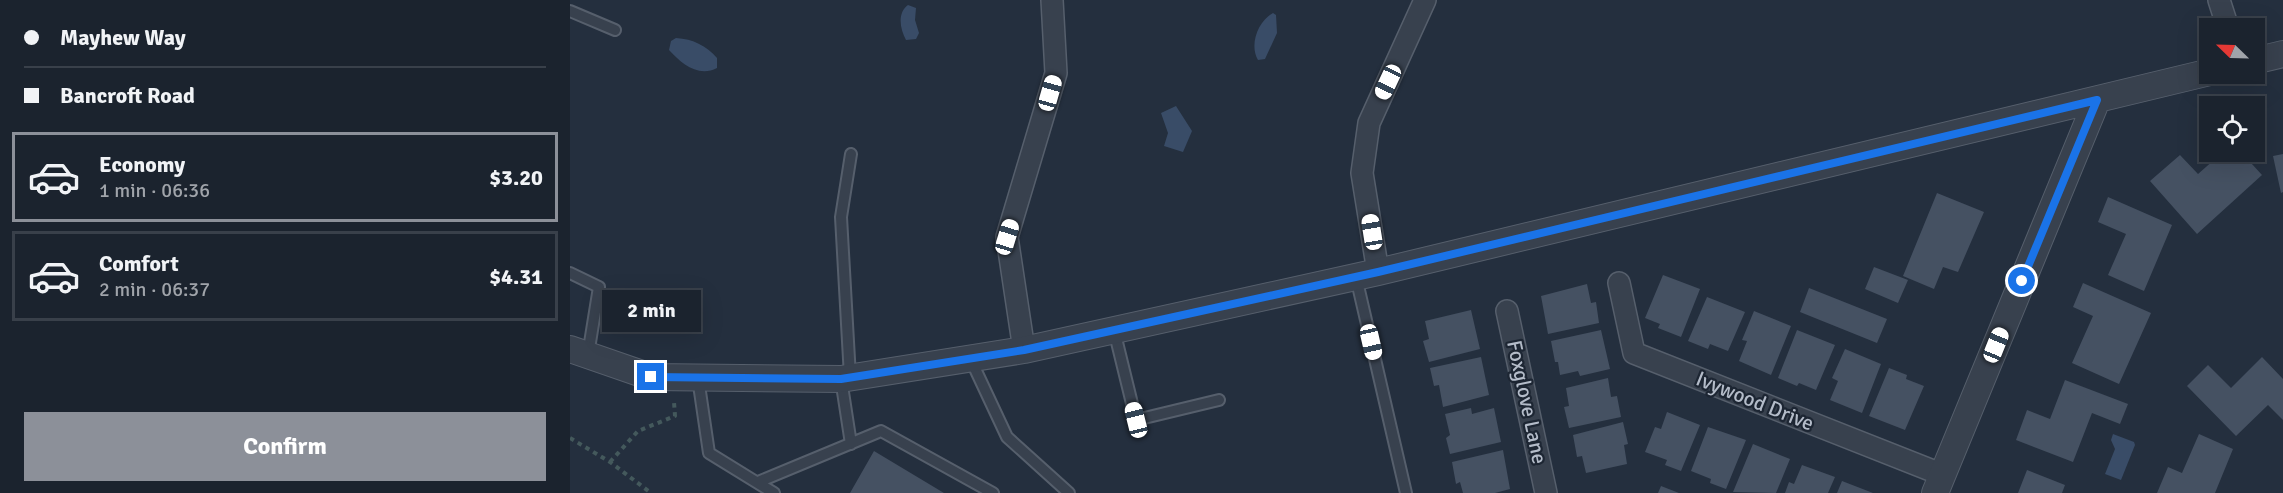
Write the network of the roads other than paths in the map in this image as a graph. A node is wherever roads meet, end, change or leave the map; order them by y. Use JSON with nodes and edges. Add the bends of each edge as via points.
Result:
{"nodes":[{"id":1,"x":1052,"y":0,"type":"edge"},
{"id":2,"x":1425,"y":0,"type":"edge"},
{"id":3,"x":2219,"y":0,"type":"edge"},
{"id":4,"x":570,"y":11,"type":"edge"},
{"id":5,"x":2225,"y":18,"type":"edge"},
{"id":6,"x":615,"y":30,"type":"dead end"},
{"id":7,"x":2283,"y":54,"type":"edge"},
{"id":8,"x":2265,"y":58,"type":"edge"},
{"id":9,"x":2199,"y":75,"type":"edge"},
{"id":10,"x":2097,"y":100,"type":"junction"},
{"id":11,"x":851,"y":153,"type":"dead end"},
{"id":12,"x":570,"y":273,"type":"edge"},
{"id":13,"x":1367,"y":275,"type":"junction"},
{"id":14,"x":1619,"y":283,"type":"dead end"},
{"id":15,"x":1507,"y":311,"type":"dead end"},
{"id":16,"x":1114,"y":330,"type":"junction"},
{"id":17,"x":1024,"y":350,"type":"junction"},
{"id":18,"x":579,"y":352,"type":"edge"},
{"id":19,"x":970,"y":358,"type":"junction"},
{"id":20,"x":698,"y":378,"type":"junction"},
{"id":21,"x":846,"y":379,"type":"junction"},
{"id":22,"x":1219,"y":400,"type":"dead end"},
{"id":23,"x":851,"y":444,"type":"junction"},
{"id":24,"x":758,"y":482,"type":"junction"},
{"id":25,"x":1939,"y":484,"type":"edge"},
{"id":26,"x":774,"y":493,"type":"edge"},
{"id":27,"x":993,"y":493,"type":"edge"},
{"id":28,"x":1069,"y":493,"type":"edge"},
{"id":29,"x":1406,"y":493,"type":"edge"},
{"id":30,"x":1546,"y":493,"type":"edge"}],
"edges":[{"from":1,"to":17,"type":"street","via":[[1056,73],[1007,237]]},
{"from":2,"to":13,"type":"street","via":[[1369,123],[1362,173]]},
{"from":3,"to":5,"type":"street"},
{"from":4,"to":6,"type":"lane"},
{"from":7,"to":8,"type":"street"},
{"from":9,"to":10,"type":"street"},
{"from":10,"to":13,"type":"street"},
{"from":10,"to":25,"type":"street"},
{"from":11,"to":21,"type":"lane","via":[[841,217]]},
{"from":12,"to":18,"type":"lane","via":[[599,287]]},
{"from":13,"to":16,"type":"street"},
{"from":13,"to":29,"type":"lane"},
{"from":14,"to":25,"type":"street","name":"Ivywood Drive","via":[[1634,353]]},
{"from":15,"to":30,"type":"street","name":"Foxglove Lane"},
{"from":16,"to":17,"type":"street"},
{"from":16,"to":22,"type":"lane","via":[[1136,420]]},
{"from":17,"to":19,"type":"street"},
{"from":18,"to":20,"type":"street","via":[[651,377]]},
{"from":19,"to":21,"type":"street"},
{"from":19,"to":28,"type":"lane","via":[[1008,437]]},
{"from":20,"to":21,"type":"street"},
{"from":20,"to":24,"type":"lane","via":[[709,453]]},
{"from":21,"to":23,"type":"lane"},
{"from":23,"to":24,"type":"lane"},
{"from":23,"to":27,"type":"lane","via":[[881,431]]},
{"from":24,"to":26,"type":"lane"}]}
